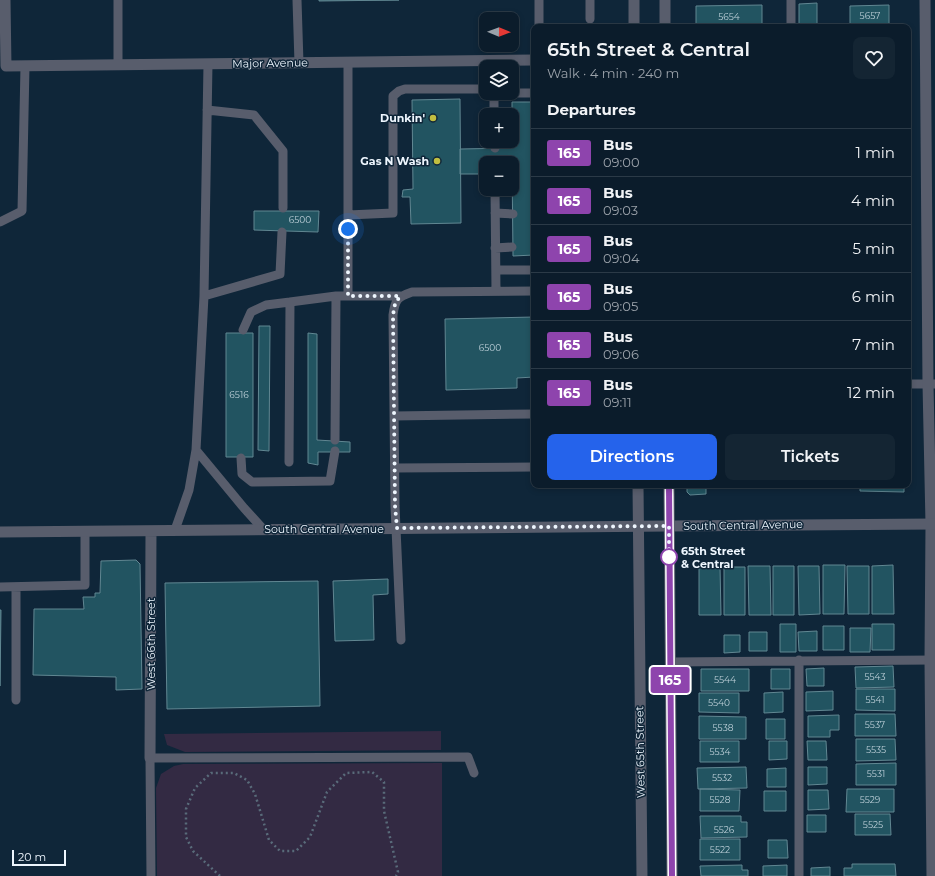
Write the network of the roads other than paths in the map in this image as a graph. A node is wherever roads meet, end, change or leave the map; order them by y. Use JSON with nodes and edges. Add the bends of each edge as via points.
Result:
{"nodes":[{"id":1,"x":5,"y":0,"type":"edge"},
{"id":2,"x":118,"y":0,"type":"edge"},
{"id":3,"x":297,"y":0,"type":"edge"},
{"id":4,"x":539,"y":0,"type":"edge"},
{"id":5,"x":590,"y":0,"type":"edge"},
{"id":6,"x":634,"y":0,"type":"edge"},
{"id":7,"x":665,"y":0,"type":"edge"},
{"id":8,"x":790,"y":0,"type":"edge"},
{"id":9,"x":925,"y":0,"type":"edge"},
{"id":10,"x":590,"y":19,"type":"dead end"},
{"id":11,"x":539,"y":24,"type":"edge"},
{"id":12,"x":634,"y":24,"type":"edge"},
{"id":13,"x":665,"y":24,"type":"edge"},
{"id":14,"x":791,"y":24,"type":"edge"},
{"id":15,"x":531,"y":60,"type":"edge"},
{"id":16,"x":348,"y":62,"type":"junction"},
{"id":17,"x":519,"y":62,"type":"edge"},
{"id":18,"x":299,"y":63,"type":"junction"},
{"id":19,"x":208,"y":64,"type":"junction"},
{"id":20,"x":479,"y":64,"type":"edge"},
{"id":21,"x":118,"y":65,"type":"junction"},
{"id":22,"x":25,"y":66,"type":"junction"},
{"id":23,"x":479,"y":89,"type":"edge"},
{"id":24,"x":519,"y":94,"type":"edge"},
{"id":25,"x":531,"y":94,"type":"edge"},
{"id":26,"x":206,"y":110,"type":"junction"},
{"id":27,"x":495,"y":196,"type":"edge"},
{"id":28,"x":283,"y":208,"type":"dead end"},
{"id":29,"x":495,"y":214,"type":"junction"},
{"id":30,"x":513,"y":214,"type":"dead end"},
{"id":31,"x":348,"y":215,"type":"junction"},
{"id":32,"x":0,"y":222,"type":"edge"},
{"id":33,"x":282,"y":232,"type":"dead end"},
{"id":34,"x":496,"y":248,"type":"junction"},
{"id":35,"x":512,"y":248,"type":"dead end"},
{"id":36,"x":496,"y":270,"type":"junction"},
{"id":37,"x":531,"y":270,"type":"edge"},
{"id":38,"x":496,"y":291,"type":"junction"},
{"id":39,"x":531,"y":291,"type":"edge"},
{"id":40,"x":204,"y":296,"type":"junction"},
{"id":41,"x":336,"y":296,"type":"junction"},
{"id":42,"x":348,"y":296,"type":"junction"},
{"id":43,"x":400,"y":296,"type":"junction"},
{"id":44,"x":290,"y":302,"type":"junction"},
{"id":45,"x":243,"y":330,"type":"dead end"},
{"id":46,"x":911,"y":384,"type":"edge"},
{"id":47,"x":932,"y":384,"type":"edge"},
{"id":48,"x":531,"y":414,"type":"edge"},
{"id":49,"x":394,"y":416,"type":"junction"},
{"id":50,"x":335,"y":440,"type":"dead end"},
{"id":51,"x":196,"y":450,"type":"junction"},
{"id":52,"x":335,"y":451,"type":"dead end"},
{"id":53,"x":241,"y":458,"type":"dead end"},
{"id":54,"x":289,"y":462,"type":"dead end"},
{"id":55,"x":531,"y":466,"type":"edge"},
{"id":56,"x":395,"y":468,"type":"junction"},
{"id":57,"x":638,"y":488,"type":"edge"},
{"id":58,"x":669,"y":488,"type":"edge"},
{"id":59,"x":933,"y":524,"type":"edge"},
{"id":60,"x":638,"y":526,"type":"junction"},
{"id":61,"x":669,"y":526,"type":"junction"},
{"id":62,"x":397,"y":528,"type":"junction"},
{"id":63,"x":175,"y":530,"type":"junction"},
{"id":64,"x":264,"y":530,"type":"junction"},
{"id":65,"x":85,"y":531,"type":"junction"},
{"id":66,"x":151,"y":531,"type":"junction"},
{"id":67,"x":0,"y":532,"type":"edge"},
{"id":68,"x":0,"y":587,"type":"edge"},
{"id":69,"x":16,"y":587,"type":"junction"},
{"id":70,"x":401,"y":640,"type":"dead end"},
{"id":71,"x":799,"y":660,"type":"junction"},
{"id":72,"x":932,"y":660,"type":"edge"},
{"id":73,"x":670,"y":662,"type":"junction"},
{"id":74,"x":16,"y":700,"type":"dead end"},
{"id":75,"x":150,"y":758,"type":"junction"},
{"id":76,"x":474,"y":773,"type":"dead end"},
{"id":77,"x":151,"y":876,"type":"edge"},
{"id":78,"x":642,"y":876,"type":"edge"},
{"id":79,"x":672,"y":876,"type":"edge"},
{"id":80,"x":799,"y":876,"type":"edge"},
{"id":81,"x":932,"y":876,"type":"edge"}],
"edges":[{"from":1,"to":22,"type":"street","name":"Major Avenue","via":[[6,66]]},
{"from":2,"to":21,"type":"lane"},
{"from":3,"to":18,"type":"lane"},
{"from":4,"to":11,"type":"lane"},
{"from":5,"to":10,"type":"lane"},
{"from":6,"to":12,"type":"street"},
{"from":7,"to":13,"type":"street"},
{"from":8,"to":14,"type":"lane"},
{"from":9,"to":47,"type":"street"},
{"from":15,"to":17,"type":"street","name":"Major Avenue"},
{"from":16,"to":18,"type":"street","name":"Major Avenue"},
{"from":16,"to":20,"type":"street","name":"Major Avenue"},
{"from":16,"to":31,"type":"lane"},
{"from":18,"to":19,"type":"street","name":"Major Avenue"},
{"from":19,"to":21,"type":"street","name":"Major Avenue"},
{"from":19,"to":26,"type":"lane"},
{"from":21,"to":22,"type":"street","name":"Major Avenue"},
{"from":22,"to":32,"type":"lane","via":[[22,211]]},
{"from":23,"to":31,"type":"lane","via":[[406,89],[393,96],[393,213]]},
{"from":24,"to":25,"type":"lane"},
{"from":26,"to":28,"type":"lane","via":[[254,115],[283,151]]},
{"from":26,"to":40,"type":"lane"},
{"from":27,"to":29,"type":"lane"},
{"from":29,"to":30,"type":"lane"},
{"from":29,"to":34,"type":"lane"},
{"from":31,"to":42,"type":"lane"},
{"from":33,"to":40,"type":"lane","via":[[280,274]]},
{"from":34,"to":35,"type":"lane"},
{"from":34,"to":36,"type":"lane"},
{"from":36,"to":37,"type":"lane"},
{"from":36,"to":38,"type":"lane"},
{"from":38,"to":39,"type":"lane"},
{"from":38,"to":43,"type":"lane","via":[[412,292]]},
{"from":40,"to":51,"type":"lane"},
{"from":41,"to":42,"type":"lane"},
{"from":41,"to":44,"type":"lane"},
{"from":41,"to":50,"type":"lane"},
{"from":42,"to":43,"type":"lane"},
{"from":43,"to":49,"type":"lane","via":[[393,315]]},
{"from":44,"to":45,"type":"lane","via":[[266,305],[251,312]]},
{"from":44,"to":54,"type":"lane"},
{"from":46,"to":47,"type":"lane"},
{"from":47,"to":59,"type":"street"},
{"from":48,"to":49,"type":"lane"},
{"from":49,"to":56,"type":"lane"},
{"from":51,"to":63,"type":"lane","via":[[188,490]]},
{"from":51,"to":64,"type":"lane"},
{"from":52,"to":53,"type":"lane","via":[[330,481],[252,482],[242,474]]},
{"from":55,"to":56,"type":"lane"},
{"from":56,"to":62,"type":"lane"},
{"from":57,"to":60,"type":"street","name":"West 65th Street"},
{"from":58,"to":61,"type":"street"},
{"from":59,"to":61,"type":"street","name":"South Central Avenue"},
{"from":59,"to":72,"type":"street"},
{"from":60,"to":61,"type":"street","name":"South Central Avenue"},
{"from":60,"to":62,"type":"street","name":"South Central Avenue"},
{"from":60,"to":78,"type":"street","name":"West 65th Street"},
{"from":61,"to":73,"type":"street"},
{"from":62,"to":64,"type":"street","name":"South Central Avenue"},
{"from":62,"to":70,"type":"lane"},
{"from":63,"to":64,"type":"street","name":"South Central Avenue"},
{"from":63,"to":66,"type":"street","name":"South Central Avenue"},
{"from":65,"to":66,"type":"street","name":"South Central Avenue"},
{"from":65,"to":67,"type":"street","name":"South Central Avenue"},
{"from":65,"to":69,"type":"lane","via":[[86,585]]},
{"from":66,"to":75,"type":"street","name":"West 66th Street"},
{"from":68,"to":69,"type":"lane"},
{"from":69,"to":74,"type":"lane"},
{"from":71,"to":72,"type":"lane"},
{"from":71,"to":73,"type":"lane"},
{"from":71,"to":80,"type":"lane"},
{"from":72,"to":81,"type":"street"},
{"from":73,"to":79,"type":"street"},
{"from":75,"to":76,"type":"lane","via":[[468,758]]},
{"from":75,"to":77,"type":"lane"}]}
